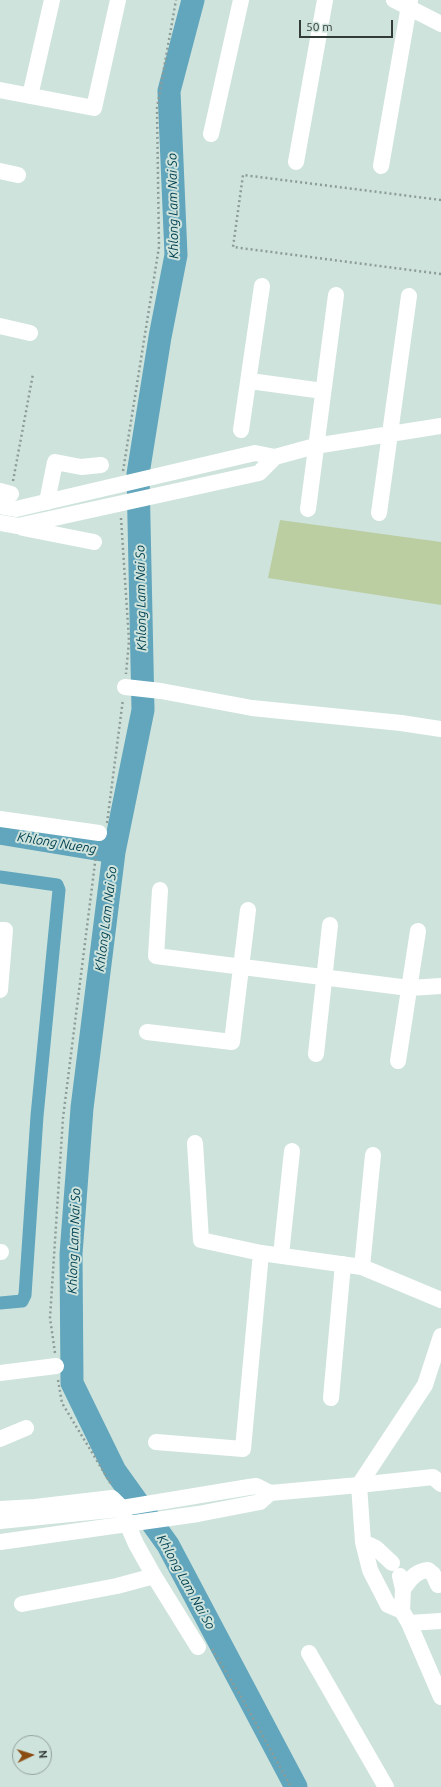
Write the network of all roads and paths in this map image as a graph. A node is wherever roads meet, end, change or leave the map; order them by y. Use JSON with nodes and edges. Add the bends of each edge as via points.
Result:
{"nodes":[{"id":1,"x":52,"y":0,"type":"edge"},
{"id":2,"x":118,"y":0,"type":"edge"},
{"id":3,"x":176,"y":0,"type":"edge"},
{"id":4,"x":241,"y":0,"type":"edge"},
{"id":5,"x":325,"y":0,"type":"edge"},
{"id":6,"x":394,"y":0,"type":"edge"},
{"id":7,"x":410,"y":3,"type":"edge"},
{"id":8,"x":441,"y":24,"type":"edge"},
{"id":9,"x":0,"y":90,"type":"edge"},
{"id":10,"x":30,"y":96,"type":"junction"},
{"id":11,"x":211,"y":134,"type":"dead end"},
{"id":12,"x":296,"y":162,"type":"dead end"},
{"id":13,"x":381,"y":166,"type":"dead end"},
{"id":14,"x":0,"y":171,"type":"edge"},
{"id":15,"x":18,"y":175,"type":"dead end"},
{"id":16,"x":441,"y":200,"type":"edge"},
{"id":17,"x":441,"y":274,"type":"edge"},
{"id":18,"x":262,"y":286,"type":"dead end"},
{"id":19,"x":336,"y":295,"type":"dead end"},
{"id":20,"x":409,"y":296,"type":"dead end"},
{"id":21,"x":0,"y":326,"type":"edge"},
{"id":22,"x":30,"y":333,"type":"dead end"},
{"id":23,"x":33,"y":374,"type":"dead end"},
{"id":24,"x":250,"y":381,"type":"junction"},
{"id":25,"x":323,"y":390,"type":"junction"},
{"id":26,"x":441,"y":426,"type":"edge"},
{"id":27,"x":241,"y":430,"type":"dead end"},
{"id":28,"x":390,"y":433,"type":"junction"},
{"id":29,"x":315,"y":446,"type":"junction"},
{"id":30,"x":275,"y":457,"type":"junction"},
{"id":31,"x":101,"y":465,"type":"dead end"},
{"id":32,"x":122,"y":478,"type":"dead end"},
{"id":33,"x":5,"y":492,"type":"edge"},
{"id":34,"x":39,"y":504,"type":"junction"},
{"id":35,"x":0,"y":506,"type":"edge"},
{"id":36,"x":308,"y":509,"type":"dead end"},
{"id":37,"x":379,"y":513,"type":"dead end"},
{"id":38,"x":121,"y":516,"type":"dead end"},
{"id":39,"x":36,"y":522,"type":"junction"},
{"id":40,"x":0,"y":523,"type":"edge"},
{"id":41,"x":18,"y":526,"type":"junction"},
{"id":42,"x":94,"y":542,"type":"dead end"},
{"id":43,"x":125,"y":687,"type":"junction"},
{"id":44,"x":441,"y":729,"type":"edge"},
{"id":45,"x":0,"y":819,"type":"edge"},
{"id":46,"x":99,"y":833,"type":"junction"},
{"id":47,"x":160,"y":890,"type":"dead end"},
{"id":48,"x":248,"y":910,"type":"dead end"},
{"id":49,"x":330,"y":925,"type":"dead end"},
{"id":50,"x":0,"y":930,"type":"edge"},
{"id":51,"x":418,"y":931,"type":"dead end"},
{"id":52,"x":242,"y":967,"type":"junction"},
{"id":53,"x":324,"y":977,"type":"junction"},
{"id":54,"x":441,"y":986,"type":"edge"},
{"id":55,"x":409,"y":988,"type":"junction"},
{"id":56,"x":0,"y":990,"type":"edge"},
{"id":57,"x":147,"y":1032,"type":"dead end"},
{"id":58,"x":316,"y":1054,"type":"dead end"},
{"id":59,"x":398,"y":1061,"type":"dead end"},
{"id":60,"x":195,"y":1143,"type":"dead end"},
{"id":61,"x":292,"y":1151,"type":"dead end"},
{"id":62,"x":373,"y":1155,"type":"dead end"},
{"id":63,"x":261,"y":1253,"type":"junction"},
{"id":64,"x":281,"y":1255,"type":"junction"},
{"id":65,"x":343,"y":1264,"type":"junction"},
{"id":66,"x":362,"y":1267,"type":"junction"},
{"id":67,"x":441,"y":1300,"type":"edge"},
{"id":68,"x":441,"y":1336,"type":"edge"},
{"id":69,"x":56,"y":1366,"type":"junction"},
{"id":70,"x":0,"y":1373,"type":"edge"},
{"id":71,"x":331,"y":1398,"type":"dead end"},
{"id":72,"x":26,"y":1428,"type":"dead end"},
{"id":73,"x":0,"y":1439,"type":"edge"},
{"id":74,"x":156,"y":1442,"type":"dead end"},
{"id":75,"x":438,"y":1476,"type":"edge"},
{"id":76,"x":359,"y":1485,"type":"junction"},
{"id":77,"x":115,"y":1491,"type":"dead end"},
{"id":78,"x":270,"y":1493,"type":"junction"},
{"id":79,"x":0,"y":1508,"type":"edge"},
{"id":80,"x":0,"y":1521,"type":"edge"},
{"id":81,"x":0,"y":1542,"type":"edge"},
{"id":82,"x":363,"y":1542,"type":"junction"},
{"id":83,"x":154,"y":1576,"type":"junction"},
{"id":84,"x":398,"y":1576,"type":"junction"},
{"id":85,"x":438,"y":1586,"type":"dead end"},
{"id":86,"x":22,"y":1604,"type":"dead end"},
{"id":87,"x":406,"y":1617,"type":"junction"},
{"id":88,"x":441,"y":1621,"type":"edge"},
{"id":89,"x":204,"y":1646,"type":"joint"},
{"id":90,"x":309,"y":1653,"type":"dead end"},
{"id":91,"x":441,"y":1698,"type":"edge"},
{"id":92,"x":291,"y":1787,"type":"edge"},
{"id":93,"x":386,"y":1787,"type":"edge"}],
"edges":[{"from":1,"to":10,"type":"street"},
{"from":2,"to":10,"type":"street","via":[[95,106],[91,108]]},
{"from":3,"to":32,"type":"path","via":[[157,108],[159,247]]},
{"from":4,"to":11,"type":"street"},
{"from":5,"to":12,"type":"street"},
{"from":6,"to":7,"type":"street"},
{"from":7,"to":8,"type":"street"},
{"from":7,"to":13,"type":"street"},
{"from":9,"to":10,"type":"street"},
{"from":14,"to":15,"type":"street"},
{"from":16,"to":17,"type":"path","via":[[243,174],[233,247]]},
{"from":18,"to":24,"type":"street"},
{"from":19,"to":25,"type":"street"},
{"from":20,"to":28,"type":"street"},
{"from":21,"to":22,"type":"street"},
{"from":23,"to":33,"type":"path"},
{"from":24,"to":25,"type":"street"},
{"from":24,"to":27,"type":"street"},
{"from":25,"to":29,"type":"street"},
{"from":26,"to":28,"type":"street"},
{"from":28,"to":29,"type":"street"},
{"from":28,"to":37,"type":"street"},
{"from":29,"to":30,"type":"street"},
{"from":29,"to":36,"type":"street"},
{"from":30,"to":34,"type":"street","via":[[255,453]]},
{"from":30,"to":39,"type":"street","via":[[259,473]]},
{"from":31,"to":34,"type":"street","via":[[81,467],[55,462]]},
{"from":34,"to":35,"type":"street","via":[[16,509]]},
{"from":34,"to":39,"type":"street"},
{"from":38,"to":43,"type":"path","via":[[129,641]]},
{"from":39,"to":41,"type":"street"},
{"from":40,"to":41,"type":"street"},
{"from":41,"to":42,"type":"street"},
{"from":43,"to":44,"type":"street","via":[[252,708]]},
{"from":43,"to":46,"type":"path","via":[[108,822]]},
{"from":45,"to":46,"type":"street"},
{"from":46,"to":69,"type":"path","via":[[63,1118],[50,1318]]},
{"from":47,"to":52,"type":"street","via":[[156,956]]},
{"from":48,"to":52,"type":"street"},
{"from":49,"to":53,"type":"street"},
{"from":50,"to":56,"type":"street","via":[[5,930]]},
{"from":51,"to":55,"type":"street"},
{"from":52,"to":53,"type":"street"},
{"from":52,"to":57,"type":"street","via":[[232,1042]]},
{"from":53,"to":55,"type":"street"},
{"from":53,"to":58,"type":"street"},
{"from":54,"to":55,"type":"street"},
{"from":55,"to":59,"type":"street"},
{"from":60,"to":63,"type":"street","via":[[201,1240]]},
{"from":61,"to":64,"type":"street"},
{"from":62,"to":66,"type":"street"},
{"from":63,"to":64,"type":"street"},
{"from":63,"to":74,"type":"street","via":[[243,1449]]},
{"from":64,"to":65,"type":"street"},
{"from":65,"to":66,"type":"street"},
{"from":65,"to":71,"type":"street"},
{"from":66,"to":67,"type":"street"},
{"from":68,"to":76,"type":"street","via":[[426,1385]]},
{"from":69,"to":70,"type":"street"},
{"from":69,"to":77,"type":"path","via":[[62,1403]]},
{"from":72,"to":73,"type":"street"},
{"from":75,"to":76,"type":"street"},
{"from":76,"to":78,"type":"street"},
{"from":76,"to":82,"type":"street"},
{"from":78,"to":80,"type":"street","via":[[256,1486],[110,1510]]},
{"from":78,"to":81,"type":"street","via":[[260,1502],[198,1514]]},
{"from":79,"to":83,"type":"street","via":[[35,1507],[112,1498],[119,1505]]},
{"from":82,"to":84,"type":"street","via":[[376,1548]]},
{"from":82,"to":87,"type":"street","via":[[370,1570],[388,1605]]},
{"from":83,"to":86,"type":"street","via":[[117,1586]]},
{"from":83,"to":89,"type":"street"},
{"from":84,"to":85,"type":"street","via":[[428,1570],[433,1574]]},
{"from":84,"to":87,"type":"street"},
{"from":87,"to":88,"type":"street"},
{"from":87,"to":91,"type":"street"},
{"from":89,"to":92,"type":"path","via":[[243,1700]]},
{"from":90,"to":93,"type":"street"}]}
